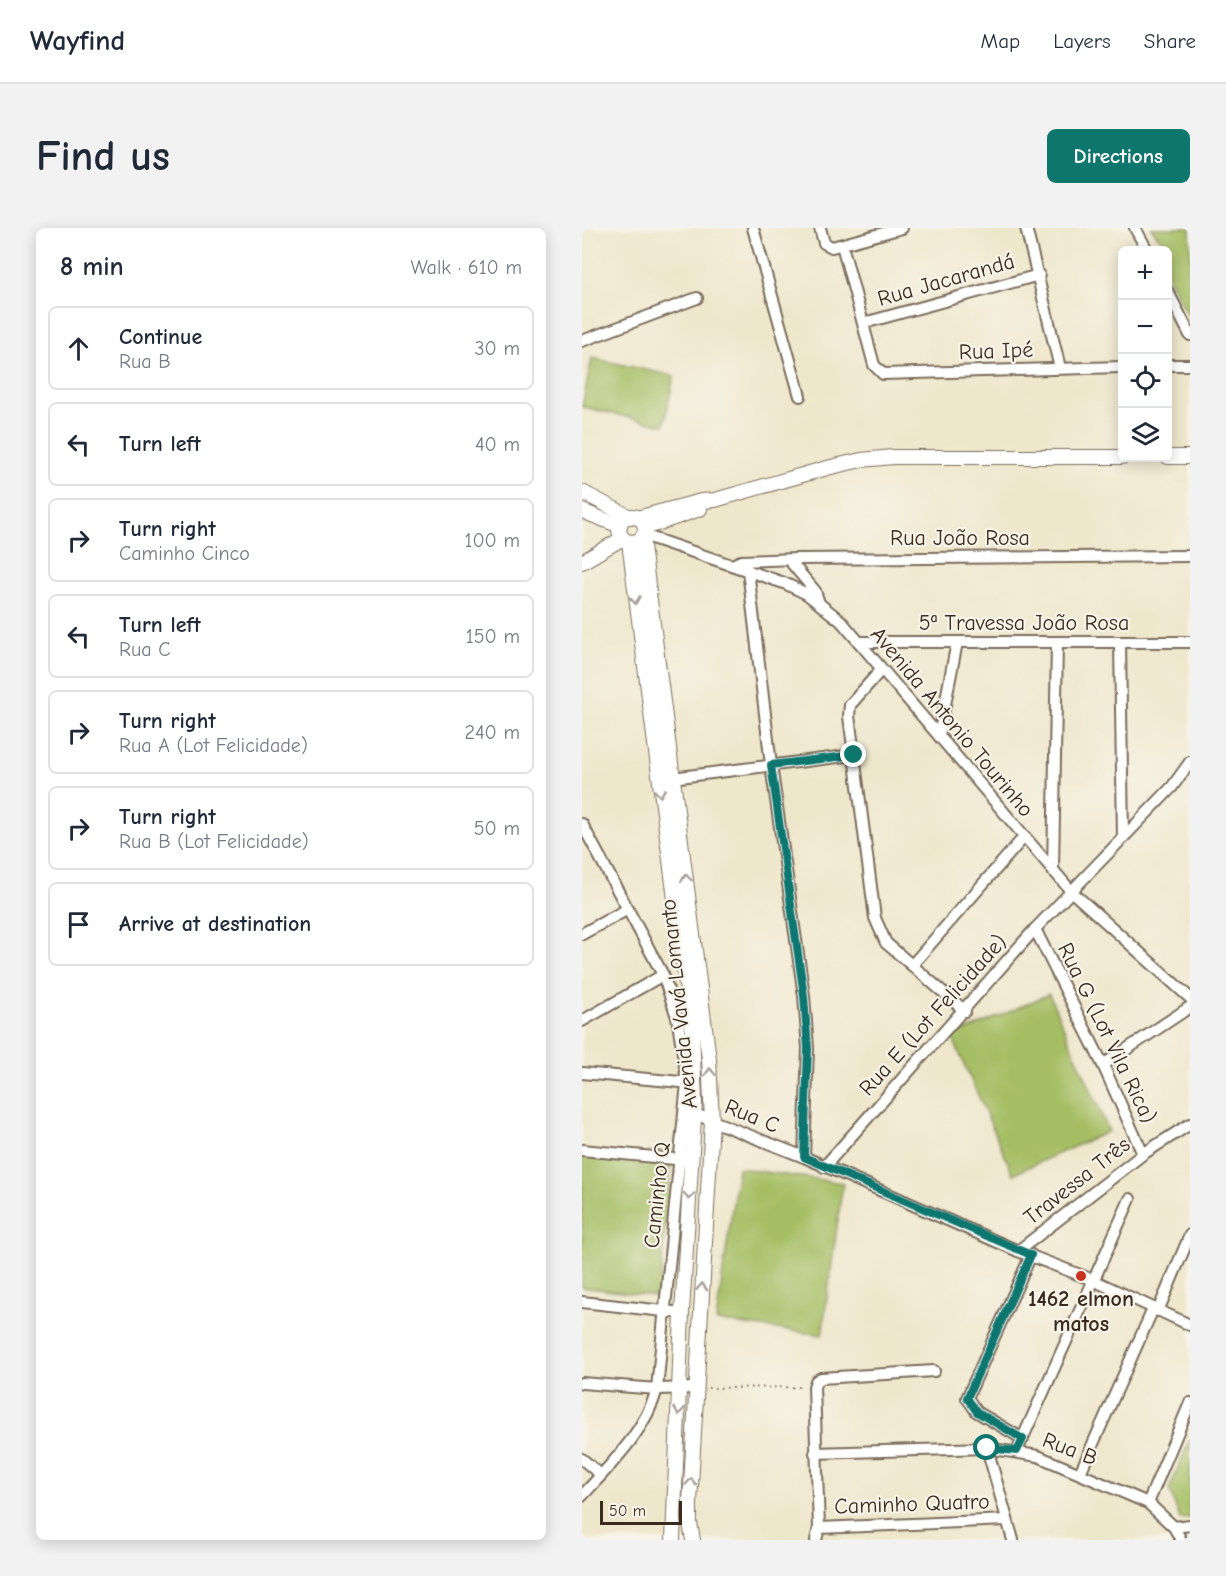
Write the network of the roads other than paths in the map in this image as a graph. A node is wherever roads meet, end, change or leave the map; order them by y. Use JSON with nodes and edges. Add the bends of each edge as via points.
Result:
{"nodes":[{"id":1,"x":753,"y":228,"type":"edge"},
{"id":2,"x":902,"y":228,"type":"edge"},
{"id":3,"x":1026,"y":228,"type":"edge"},
{"id":4,"x":1135,"y":228,"type":"edge"},
{"id":5,"x":821,"y":233,"type":"edge"},
{"id":6,"x":842,"y":245,"type":"junction"},
{"id":7,"x":1145,"y":246,"type":"edge"},
{"id":8,"x":1039,"y":275,"type":"junction"},
{"id":9,"x":697,"y":298,"type":"dead end"},
{"id":10,"x":1172,"y":300,"type":"edge"},
{"id":11,"x":864,"y":323,"type":"junction"},
{"id":12,"x":1190,"y":335,"type":"edge"},
{"id":13,"x":582,"y":341,"type":"edge"},
{"id":14,"x":1172,"y":365,"type":"edge"},
{"id":15,"x":1190,"y":365,"type":"edge"},
{"id":16,"x":1118,"y":366,"type":"edge"},
{"id":17,"x":1060,"y":368,"type":"junction"},
{"id":18,"x":800,"y":396,"type":"dead end"},
{"id":19,"x":1118,"y":457,"type":"edge"},
{"id":20,"x":1172,"y":457,"type":"edge"},
{"id":21,"x":1190,"y":457,"type":"edge"},
{"id":22,"x":582,"y":492,"type":"edge"},
{"id":23,"x":582,"y":511,"type":"edge"},
{"id":24,"x":634,"y":530,"type":"junction"},
{"id":25,"x":1190,"y":556,"type":"edge"},
{"id":26,"x":789,"y":560,"type":"junction"},
{"id":27,"x":582,"y":562,"type":"edge"},
{"id":28,"x":732,"y":566,"type":"junction"},
{"id":29,"x":748,"y":570,"type":"junction"},
{"id":30,"x":819,"y":603,"type":"junction"},
{"id":31,"x":859,"y":642,"type":"junction"},
{"id":32,"x":957,"y":642,"type":"junction"},
{"id":33,"x":1190,"y":642,"type":"edge"},
{"id":34,"x":1057,"y":643,"type":"junction"},
{"id":35,"x":1120,"y":643,"type":"junction"},
{"id":36,"x":881,"y":670,"type":"junction"},
{"id":37,"x":939,"y":736,"type":"junction"},
{"id":38,"x":854,"y":755,"type":"junction"},
{"id":39,"x":1190,"y":762,"type":"edge"},
{"id":40,"x":771,"y":765,"type":"junction"},
{"id":41,"x":672,"y":778,"type":"junction"},
{"id":42,"x":582,"y":824,"type":"edge"},
{"id":43,"x":1024,"y":837,"type":"junction"},
{"id":44,"x":1123,"y":837,"type":"junction"},
{"id":45,"x":587,"y":843,"type":"edge"},
{"id":46,"x":1053,"y":871,"type":"junction"},
{"id":47,"x":1071,"y":891,"type":"junction"},
{"id":48,"x":628,"y":909,"type":"junction"},
{"id":49,"x":1035,"y":928,"type":"junction"},
{"id":50,"x":582,"y":934,"type":"edge"},
{"id":51,"x":912,"y":965,"type":"junction"},
{"id":52,"x":663,"y":975,"type":"junction"},
{"id":53,"x":1190,"y":998,"type":"edge"},
{"id":54,"x":1190,"y":1007,"type":"edge"},
{"id":55,"x":965,"y":1011,"type":"junction"},
{"id":56,"x":582,"y":1022,"type":"edge"},
{"id":57,"x":1103,"y":1065,"type":"junction"},
{"id":58,"x":582,"y":1073,"type":"edge"},
{"id":59,"x":691,"y":1083,"type":"junction"},
{"id":60,"x":695,"y":1114,"type":"junction"},
{"id":61,"x":712,"y":1120,"type":"junction"},
{"id":62,"x":1190,"y":1124,"type":"edge"},
{"id":63,"x":582,"y":1150,"type":"edge"},
{"id":64,"x":1143,"y":1154,"type":"junction"},
{"id":65,"x":804,"y":1157,"type":"junction"},
{"id":66,"x":686,"y":1160,"type":"junction"},
{"id":67,"x":824,"y":1167,"type":"junction"},
{"id":68,"x":1130,"y":1199,"type":"dead end"},
{"id":69,"x":1190,"y":1235,"type":"edge"},
{"id":70,"x":1018,"y":1251,"type":"junction"},
{"id":71,"x":1031,"y":1255,"type":"junction"},
{"id":72,"x":1093,"y":1280,"type":"junction"},
{"id":73,"x":582,"y":1302,"type":"edge"},
{"id":74,"x":1156,"y":1310,"type":"junction"},
{"id":75,"x":664,"y":1312,"type":"junction"},
{"id":76,"x":682,"y":1313,"type":"junction"},
{"id":77,"x":1190,"y":1325,"type":"edge"},
{"id":78,"x":934,"y":1371,"type":"dead end"},
{"id":79,"x":582,"y":1383,"type":"edge"},
{"id":80,"x":696,"y":1388,"type":"junction"},
{"id":81,"x":657,"y":1389,"type":"junction"},
{"id":82,"x":680,"y":1389,"type":"junction"},
{"id":83,"x":1190,"y":1403,"type":"edge"},
{"id":84,"x":1023,"y":1439,"type":"junction"},
{"id":85,"x":987,"y":1448,"type":"junction"},
{"id":86,"x":1017,"y":1451,"type":"junction"},
{"id":87,"x":815,"y":1453,"type":"junction"},
{"id":88,"x":583,"y":1462,"type":"edge"},
{"id":89,"x":1080,"y":1473,"type":"junction"},
{"id":90,"x":601,"y":1475,"type":"junction"},
{"id":91,"x":582,"y":1496,"type":"edge"},
{"id":92,"x":1148,"y":1503,"type":"junction"},
{"id":93,"x":1007,"y":1520,"type":"junction"},
{"id":94,"x":1190,"y":1525,"type":"edge"},
{"id":95,"x":1174,"y":1527,"type":"junction"},
{"id":96,"x":819,"y":1528,"type":"junction"},
{"id":97,"x":673,"y":1540,"type":"edge"},
{"id":98,"x":693,"y":1540,"type":"edge"},
{"id":99,"x":816,"y":1540,"type":"edge"},
{"id":100,"x":1013,"y":1540,"type":"edge"},
{"id":101,"x":1181,"y":1540,"type":"edge"}],
"edges":[{"from":1,"to":18,"type":"street"},
{"from":2,"to":6,"type":"street"},
{"from":3,"to":8,"type":"street"},
{"from":4,"to":7,"type":"street"},
{"from":5,"to":6,"type":"street","via":[[829,247]]},
{"from":6,"to":11,"type":"street"},
{"from":8,"to":11,"type":"street","name":"Rua Jacarandá"},
{"from":8,"to":17,"type":"street"},
{"from":9,"to":13,"type":"street"},
{"from":10,"to":12,"type":"street"},
{"from":11,"to":17,"type":"street","name":"Rua Ipé","via":[[874,365],[883,374]]},
{"from":14,"to":15,"type":"street"},
{"from":16,"to":17,"type":"street","name":"Rua Ipé"},
{"from":19,"to":24,"type":"street","via":[[861,460],[715,500],[701,509]]},
{"from":20,"to":21,"type":"street"},
{"from":22,"to":24,"type":"street"},
{"from":23,"to":24,"type":"street"},
{"from":24,"to":27,"type":"street"},
{"from":24,"to":28,"type":"street","name":"Avenida Antonio Tourinho"},
{"from":24,"to":41,"type":"street","name":"Avenida Vavá Lomanto"},
{"from":24,"to":59,"type":"street","name":"Avenida Vavá Lomanto","one_way":true,"via":[[692,1031]]},
{"from":25,"to":26,"type":"street","name":"Rua João Rosa"},
{"from":26,"to":28,"type":"street","name":"Rua João Rosa","via":[[741,561]]},
{"from":26,"to":30,"type":"street","via":[[815,591]]},
{"from":28,"to":29,"type":"street","name":"Avenida Antonio Tourinho"},
{"from":29,"to":30,"type":"street","name":"Avenida Antonio Tourinho","via":[[784,582]]},
{"from":29,"to":40,"type":"street"},
{"from":30,"to":31,"type":"street","name":"Avenida Antonio Tourinho"},
{"from":31,"to":32,"type":"street","name":"5ª Travessa João Rosa"},
{"from":31,"to":36,"type":"street","name":"Avenida Antonio Tourinho"},
{"from":32,"to":34,"type":"street","name":"5ª Travessa João Rosa"},
{"from":32,"to":37,"type":"street"},
{"from":33,"to":35,"type":"street","name":"5ª Travessa João Rosa"},
{"from":34,"to":35,"type":"street","name":"5ª Travessa João Rosa"},
{"from":34,"to":46,"type":"street"},
{"from":35,"to":44,"type":"street"},
{"from":36,"to":37,"type":"street","name":"Avenida Antonio Tourinho"},
{"from":36,"to":38,"type":"street","via":[[850,705]]},
{"from":37,"to":43,"type":"street","name":"Avenida Antonio Tourinho"},
{"from":38,"to":40,"type":"street"},
{"from":38,"to":51,"type":"street","via":[[875,918],[886,944]]},
{"from":39,"to":44,"type":"street","name":"Rua E (Lot Felicidade)","via":[[1172,787]]},
{"from":40,"to":41,"type":"street"},
{"from":40,"to":65,"type":"street","via":[[804,996],[808,1048]]},
{"from":61,"to":41,"type":"street","name":"Avenida Vavá Lomanto","one_way":true,"via":[[709,1059]]},
{"from":42,"to":45,"type":"street","name":"Caminho Q"},
{"from":43,"to":46,"type":"street","name":"Avenida Antonio Tourinho"},
{"from":43,"to":51,"type":"street"},
{"from":44,"to":47,"type":"street","name":"Rua E (Lot Felicidade)"},
{"from":45,"to":48,"type":"street","name":"Caminho Q"},
{"from":46,"to":47,"type":"street","name":"Avenida Antonio Tourinho"},
{"from":47,"to":49,"type":"street","name":"Rua E (Lot Felicidade)"},
{"from":47,"to":53,"type":"street","name":"Avenida Antonio Tourinho"},
{"from":48,"to":50,"type":"street"},
{"from":48,"to":52,"type":"street","name":"Caminho Q"},
{"from":49,"to":55,"type":"street","name":"Rua E (Lot Felicidade)"},
{"from":49,"to":57,"type":"street","name":"Rua G (Lot Vila Rica)"},
{"from":51,"to":55,"type":"street"},
{"from":52,"to":56,"type":"street"},
{"from":52,"to":59,"type":"street","name":"Caminho Q","via":[[677,1017]]},
{"from":54,"to":57,"type":"street"},
{"from":55,"to":67,"type":"street","name":"Rua E (Lot Felicidade)"},
{"from":57,"to":64,"type":"street","name":"Rua G (Lot Vila Rica)"},
{"from":58,"to":59,"type":"street"},
{"from":59,"to":60,"type":"street","name":"Avenida Vavá Lomanto"},
{"from":59,"to":66,"type":"street","name":"Caminho Q"},
{"from":60,"to":61,"type":"street","name":"Rua C"},
{"from":60,"to":66,"type":"street","name":"Avenida Vavá Lomanto"},
{"from":61,"to":65,"type":"street","name":"Rua C"},
{"from":80,"to":61,"type":"street","name":"Avenida Vavá Lomanto","one_way":true},
{"from":62,"to":64,"type":"street","name":"Travessa Três"},
{"from":63,"to":66,"type":"street"},
{"from":64,"to":70,"type":"street","name":"Travessa Três"},
{"from":65,"to":67,"type":"street","name":"Rua C"},
{"from":66,"to":75,"type":"street","name":"Caminho Q"},
{"from":66,"to":76,"type":"street","name":"Avenida Vavá Lomanto","one_way":true},
{"from":67,"to":70,"type":"street","name":"Rua C"},
{"from":68,"to":72,"type":"street"},
{"from":69,"to":74,"type":"street"},
{"from":70,"to":71,"type":"street","name":"Rua C"},
{"from":71,"to":72,"type":"street","name":"Rua C"},
{"from":71,"to":84,"type":"street","via":[[967,1398],[977,1412]]},
{"from":72,"to":74,"type":"street","name":"Rua C"},
{"from":72,"to":84,"type":"street"},
{"from":73,"to":75,"type":"street"},
{"from":74,"to":77,"type":"street","name":"Rua C"},
{"from":74,"to":89,"type":"street"},
{"from":75,"to":76,"type":"street"},
{"from":75,"to":81,"type":"street","name":"Caminho Q"},
{"from":76,"to":82,"type":"street","name":"Avenida Vavá Lomanto"},
{"from":78,"to":87,"type":"street","via":[[818,1379],[814,1387]]},
{"from":79,"to":81,"type":"street"},
{"from":80,"to":82,"type":"street"},
{"from":98,"to":80,"type":"street","name":"Avenida Vavá Lomanto","one_way":true,"via":[[690,1512]]},
{"from":81,"to":82,"type":"street"},
{"from":81,"to":90,"type":"street","name":"Caminho Q","via":[[651,1411]]},
{"from":82,"to":97,"type":"street","name":"Avenida Vavá Lomanto","one_way":true},
{"from":83,"to":92,"type":"street"},
{"from":84,"to":86,"type":"street"},
{"from":85,"to":86,"type":"street","name":"Rua B"},
{"from":85,"to":87,"type":"street","name":"Rua B"},
{"from":85,"to":93,"type":"street"},
{"from":86,"to":89,"type":"street","name":"Rua B"},
{"from":87,"to":96,"type":"street"},
{"from":88,"to":90,"type":"street"},
{"from":89,"to":92,"type":"street","name":"Rua B"},
{"from":90,"to":91,"type":"street","name":"Caminho Q"},
{"from":92,"to":95,"type":"street","name":"Rua B"},
{"from":93,"to":96,"type":"street","name":"Caminho Quatro"},
{"from":93,"to":100,"type":"street"},
{"from":94,"to":95,"type":"street"},
{"from":95,"to":101,"type":"street","name":"Rua B"},
{"from":96,"to":99,"type":"street"}]}
